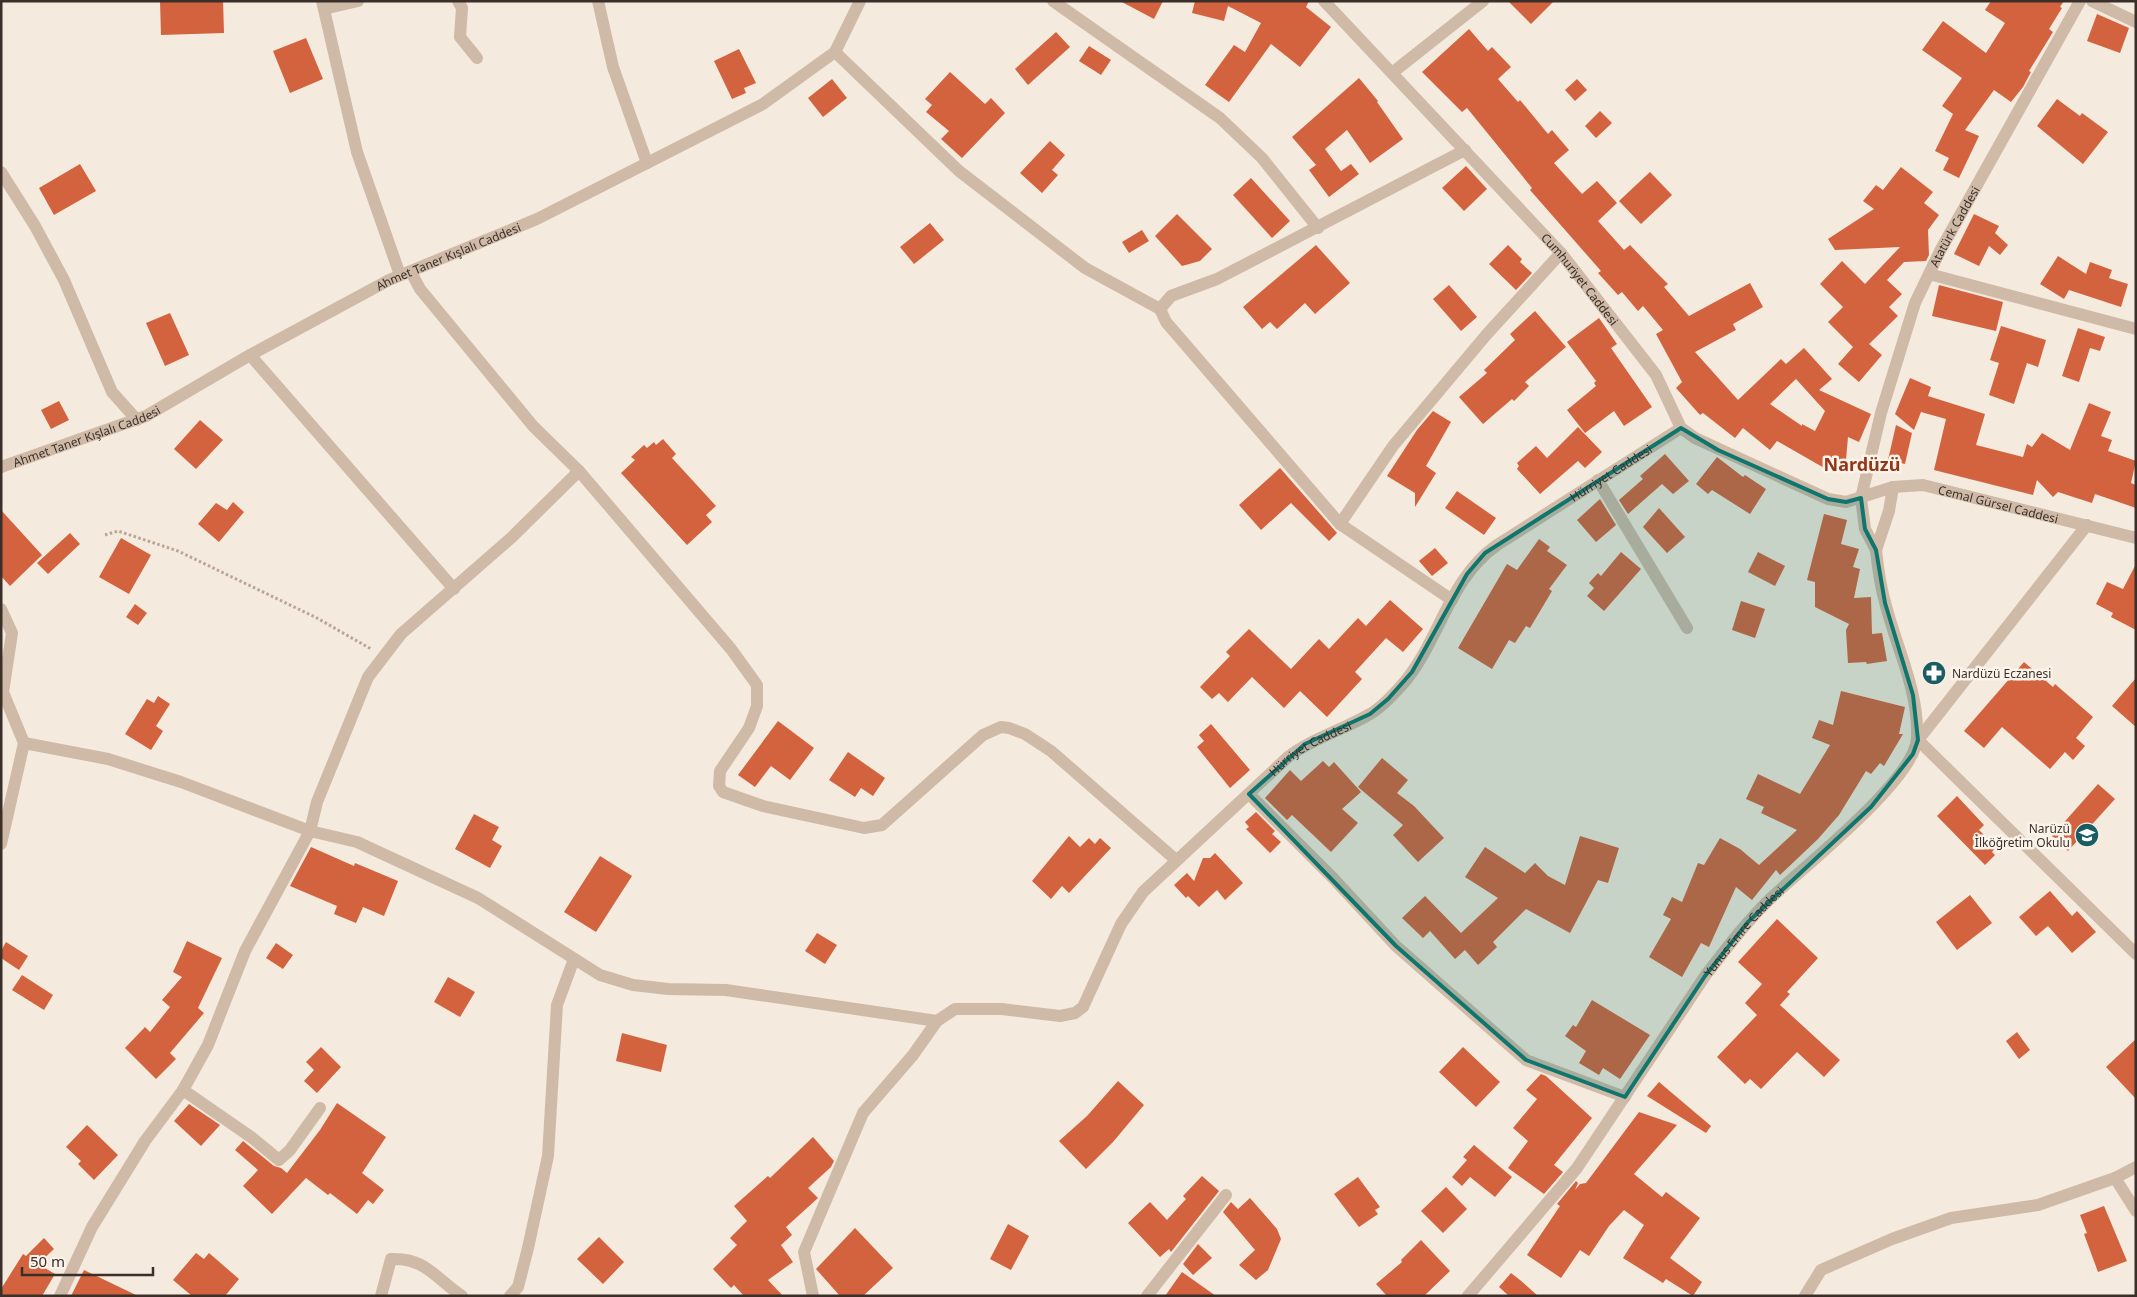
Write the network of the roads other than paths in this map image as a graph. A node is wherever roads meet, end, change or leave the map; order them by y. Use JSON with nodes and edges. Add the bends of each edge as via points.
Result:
{"nodes":[{"id":1,"x":358,"y":1,"type":"edge"},
{"id":2,"x":458,"y":1,"type":"edge"},
{"id":3,"x":598,"y":1,"type":"edge"},
{"id":4,"x":860,"y":1,"type":"edge"},
{"id":5,"x":1053,"y":1,"type":"edge"},
{"id":6,"x":1324,"y":1,"type":"edge"},
{"id":7,"x":1483,"y":1,"type":"edge"},
{"id":8,"x":2080,"y":1,"type":"edge"},
{"id":9,"x":2092,"y":1,"type":"edge"},
{"id":10,"x":323,"y":5,"type":"edge"},
{"id":11,"x":2136,"y":22,"type":"edge"},
{"id":12,"x":835,"y":52,"type":"junction"},
{"id":13,"x":477,"y":58,"type":"dead end"},
{"id":14,"x":1392,"y":74,"type":"junction"},
{"id":15,"x":1465,"y":150,"type":"junction"},
{"id":16,"x":647,"y":163,"type":"junction"},
{"id":17,"x":1,"y":172,"type":"edge"},
{"id":18,"x":1318,"y":228,"type":"junction"},
{"id":19,"x":1561,"y":253,"type":"junction"},
{"id":20,"x":406,"y":273,"type":"junction"},
{"id":21,"x":1929,"y":274,"type":"junction"},
{"id":22,"x":1160,"y":309,"type":"junction"},
{"id":23,"x":2136,"y":329,"type":"edge"},
{"id":24,"x":250,"y":355,"type":"junction"},
{"id":25,"x":137,"y":420,"type":"junction"},
{"id":26,"x":1681,"y":428,"type":"junction"},
{"id":27,"x":1,"y":467,"type":"edge"},
{"id":28,"x":579,"y":471,"type":"junction"},
{"id":29,"x":1598,"y":480,"type":"junction"},
{"id":30,"x":1893,"y":487,"type":"junction"},
{"id":31,"x":1861,"y":498,"type":"junction"},
{"id":32,"x":1340,"y":524,"type":"junction"},
{"id":33,"x":2087,"y":525,"type":"junction"},
{"id":34,"x":2136,"y":538,"type":"edge"},
{"id":35,"x":1876,"y":550,"type":"junction"},
{"id":36,"x":454,"y":589,"type":"junction"},
{"id":37,"x":1452,"y":600,"type":"junction"},
{"id":38,"x":1,"y":609,"type":"edge"},
{"id":39,"x":1687,"y":628,"type":"dead end"},
{"id":40,"x":2,"y":692,"type":"edge"},
{"id":41,"x":1918,"y":740,"type":"junction"},
{"id":42,"x":24,"y":743,"type":"junction"},
{"id":43,"x":1249,"y":794,"type":"junction"},
{"id":44,"x":310,"y":831,"type":"junction"},
{"id":45,"x":1,"y":844,"type":"edge"},
{"id":46,"x":1176,"y":860,"type":"junction"},
{"id":47,"x":2136,"y":954,"type":"edge"},
{"id":48,"x":574,"y":959,"type":"junction"},
{"id":49,"x":937,"y":1021,"type":"junction"},
{"id":50,"x":183,"y":1090,"type":"junction"},
{"id":51,"x":1625,"y":1097,"type":"junction"},
{"id":52,"x":320,"y":1108,"type":"dead end"},
{"id":53,"x":2136,"y":1167,"type":"edge"},
{"id":54,"x":2115,"y":1178,"type":"junction"},
{"id":55,"x":1226,"y":1196,"type":"dead end"},
{"id":56,"x":2136,"y":1211,"type":"edge"},
{"id":57,"x":60,"y":1296,"type":"edge"},
{"id":58,"x":381,"y":1296,"type":"edge"},
{"id":59,"x":462,"y":1296,"type":"edge"},
{"id":60,"x":510,"y":1296,"type":"edge"},
{"id":61,"x":813,"y":1296,"type":"edge"},
{"id":62,"x":1147,"y":1296,"type":"edge"},
{"id":63,"x":1468,"y":1296,"type":"edge"},
{"id":64,"x":1806,"y":1296,"type":"edge"}],
"edges":[{"from":1,"to":10,"type":"street"},
{"from":2,"to":13,"type":"street","via":[[462,8],[460,37]]},
{"from":3,"to":16,"type":"street","via":[[612,67]]},
{"from":4,"to":12,"type":"street","name":"Ahmet Taner Kışlalı Caddesi"},
{"from":5,"to":18,"type":"street","via":[[1220,118],[1262,158]]},
{"from":6,"to":14,"type":"street","name":"Cumhuriyet Caddesi"},
{"from":7,"to":14,"type":"street"},
{"from":8,"to":21,"type":"street","name":"Atatürk Caddesi"},
{"from":9,"to":11,"type":"street"},
{"from":10,"to":20,"type":"street","via":[[357,152]]},
{"from":12,"to":16,"type":"street","name":"Ahmet Taner Kışlalı Caddesi","via":[[763,104]]},
{"from":12,"to":22,"type":"street","via":[[959,171],[1084,268]]},
{"from":14,"to":15,"type":"street","name":"Cumhuriyet Caddesi"},
{"from":15,"to":18,"type":"street"},
{"from":15,"to":19,"type":"street","name":"Cumhuriyet Caddesi"},
{"from":16,"to":20,"type":"street","name":"Ahmet Taner Kışlalı Caddesi","via":[[537,219]]},
{"from":17,"to":25,"type":"street","via":[[64,280],[112,392]]},
{"from":18,"to":22,"type":"street","via":[[1217,279],[1172,296]]},
{"from":19,"to":26,"type":"street","name":"Cumhuriyet Caddesi","via":[[1656,374]]},
{"from":19,"to":32,"type":"street","via":[[1487,334],[1394,446]]},
{"from":20,"to":24,"type":"street","name":"Ahmet Taner Kışlalı Caddesi"},
{"from":20,"to":28,"type":"street","via":[[533,426]]},
{"from":21,"to":23,"type":"street"},
{"from":21,"to":31,"type":"street","name":"Atatürk Caddesi","via":[[1915,303],[1881,413]]},
{"from":22,"to":32,"type":"street","via":[[1166,322]]},
{"from":24,"to":25,"type":"street","name":"Ahmet Taner Kışlalı Caddesi"},
{"from":24,"to":36,"type":"street"},
{"from":25,"to":27,"type":"street","name":"Ahmet Taner Kışlalı Caddesi"},
{"from":26,"to":29,"type":"street","name":"Hürriyet Caddesi"},
{"from":26,"to":31,"type":"street","via":[[1718,450],[1828,499],[1846,502]]},
{"from":28,"to":36,"type":"street"},
{"from":28,"to":46,"type":"street","via":[[731,649],[757,685],[757,706],[749,728],[720,771],[719,786],[723,792],[763,806],[864,828],[882,825],[984,735],[1001,727],[1010,728],[1051,751]]},
{"from":29,"to":37,"type":"street","name":"Hürriyet Caddesi","via":[[1485,553],[1467,574]]},
{"from":29,"to":39,"type":"street"},
{"from":30,"to":31,"type":"street","name":"Cemal Gürsel Caddesi"},
{"from":30,"to":33,"type":"street","name":"Cemal Gürsel Caddesi","via":[[1923,484]]},
{"from":30,"to":35,"type":"street"},
{"from":31,"to":35,"type":"street","via":[[1865,529]]},
{"from":32,"to":37,"type":"street"},
{"from":33,"to":34,"type":"street","name":"Cemal Gürsel Caddesi"},
{"from":33,"to":41,"type":"street","name":"Yunus Emre Caddesi"},
{"from":35,"to":41,"type":"street","via":[[1885,604],[1913,695]]},
{"from":36,"to":44,"type":"street","via":[[408,628],[368,677],[316,802]]},
{"from":37,"to":43,"type":"street","name":"Hürriyet Caddesi","via":[[1412,672],[1388,699],[1370,714],[1305,744]]},
{"from":38,"to":40,"type":"street","via":[[12,633]]},
{"from":40,"to":42,"type":"street"},
{"from":41,"to":47,"type":"street"},
{"from":41,"to":51,"type":"street","name":"Yunus Emre Caddesi","via":[[1913,754],[1888,790],[1770,898],[1733,940],[1705,976]]},
{"from":42,"to":44,"type":"street","via":[[117,762],[181,782]]},
{"from":42,"to":45,"type":"street"},
{"from":43,"to":46,"type":"street","name":"Hürriyet Caddesi"},
{"from":43,"to":51,"type":"street","via":[[1396,946],[1526,1060]]},
{"from":44,"to":48,"type":"street","via":[[357,842],[478,898]]},
{"from":44,"to":50,"type":"street","via":[[245,951],[208,1045]]},
{"from":46,"to":49,"type":"street","name":"Hürriyet Caddesi","via":[[1131,907],[1084,1007],[1060,1016],[1002,1009],[955,1008]]},
{"from":48,"to":49,"type":"street","via":[[600,975],[632,985],[726,990]]},
{"from":48,"to":60,"type":"street","via":[[557,1005],[548,1156],[518,1287]]},
{"from":49,"to":61,"type":"street","via":[[913,1055],[863,1113],[804,1252]]},
{"from":50,"to":52,"type":"street","via":[[279,1160]]},
{"from":50,"to":57,"type":"street","via":[[145,1141],[92,1227]]},
{"from":51,"to":63,"type":"street","name":"Yunus Emre Caddesi","via":[[1577,1168]]},
{"from":53,"to":54,"type":"street"},
{"from":54,"to":56,"type":"street"},
{"from":54,"to":64,"type":"street","via":[[2038,1205],[1951,1218],[1892,1239],[1821,1270]]},
{"from":55,"to":62,"type":"street"},
{"from":58,"to":59,"type":"street","via":[[391,1259],[406,1258],[430,1270]]}]}
